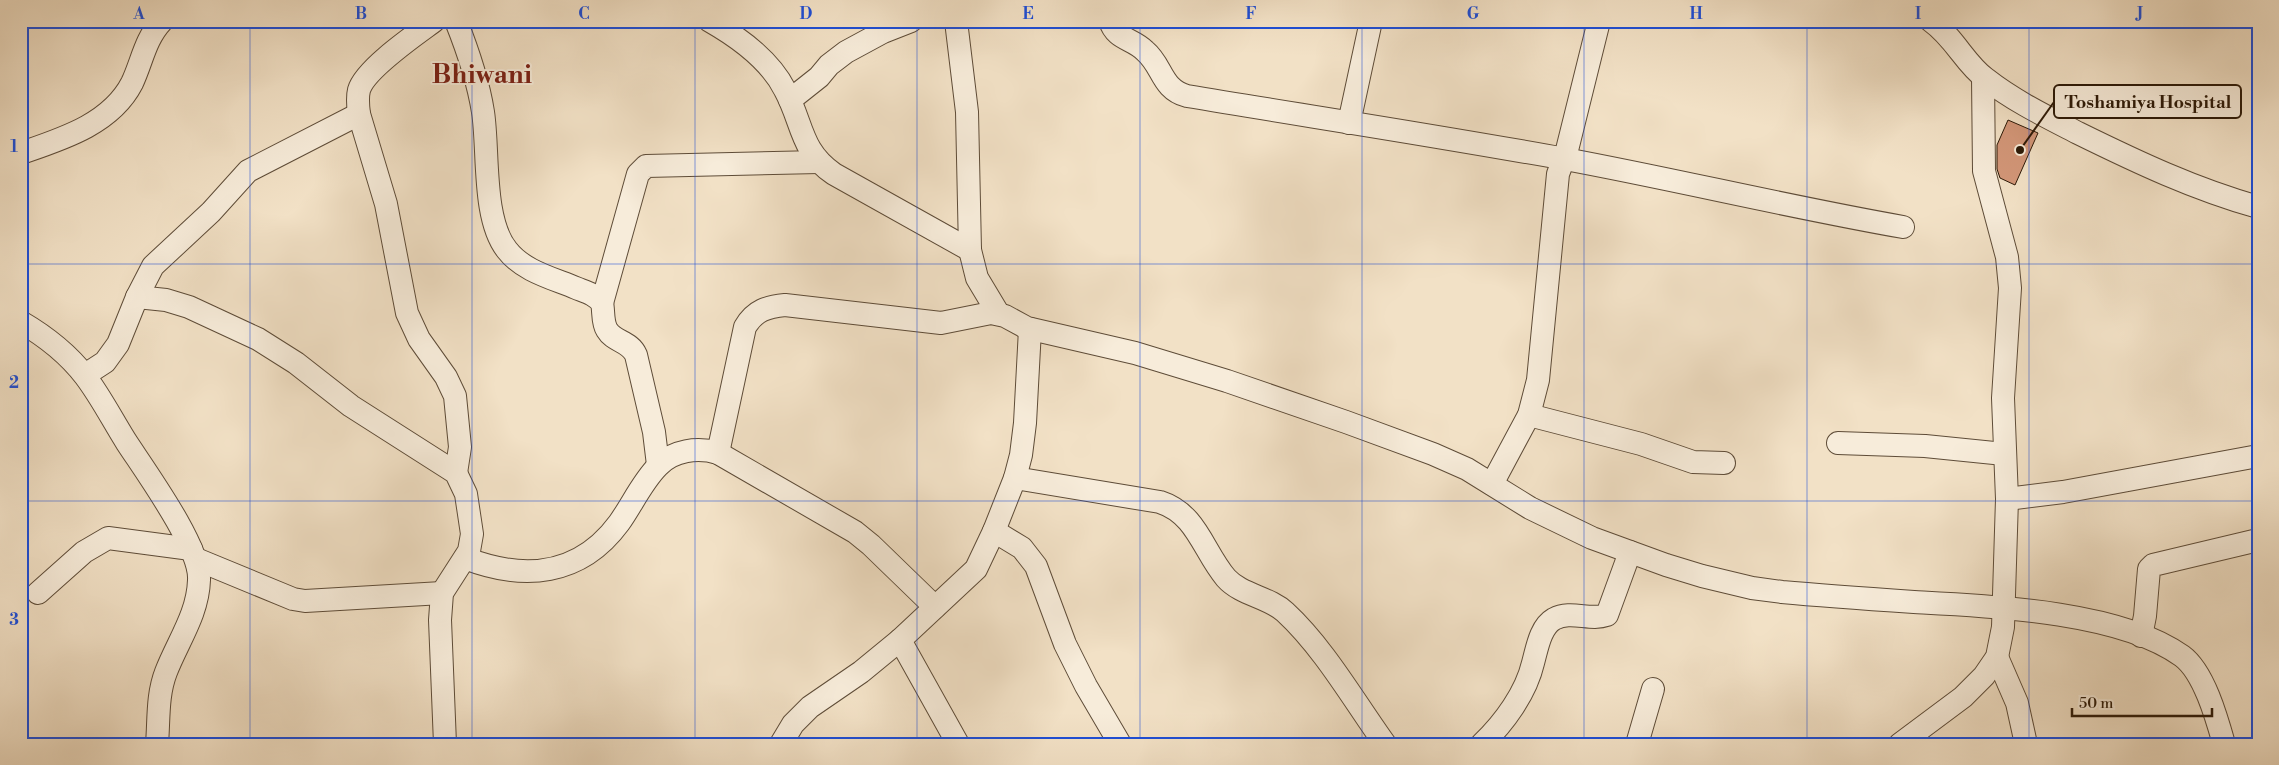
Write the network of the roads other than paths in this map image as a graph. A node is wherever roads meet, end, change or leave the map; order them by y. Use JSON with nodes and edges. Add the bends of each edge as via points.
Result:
{"nodes":[{"id":1,"x":162,"y":21,"type":"edge"},
{"id":2,"x":434,"y":21,"type":"edge"},
{"id":3,"x":456,"y":21,"type":"edge"},
{"id":4,"x":710,"y":21,"type":"edge"},
{"id":5,"x":911,"y":21,"type":"edge"},
{"id":6,"x":956,"y":21,"type":"edge"},
{"id":7,"x":1110,"y":21,"type":"edge"},
{"id":8,"x":1371,"y":21,"type":"edge"},
{"id":9,"x":1599,"y":21,"type":"edge"},
{"id":10,"x":1942,"y":25,"type":"edge"},
{"id":11,"x":1983,"y":78,"type":"junction"},
{"id":12,"x":790,"y":100,"type":"junction"},
{"id":13,"x":359,"y":114,"type":"junction"},
{"id":14,"x":1349,"y":123,"type":"junction"},
{"id":15,"x":21,"y":152,"type":"edge"},
{"id":16,"x":1563,"y":159,"type":"junction"},
{"id":17,"x":818,"y":162,"type":"junction"},
{"id":18,"x":2258,"y":207,"type":"edge"},
{"id":19,"x":1903,"y":227,"type":"dead end"},
{"id":20,"x":970,"y":250,"type":"junction"},
{"id":21,"x":137,"y":297,"type":"junction"},
{"id":22,"x":602,"y":302,"type":"junction"},
{"id":23,"x":998,"y":313,"type":"junction"},
{"id":24,"x":21,"y":322,"type":"edge"},
{"id":25,"x":1030,"y":329,"type":"junction"},
{"id":26,"x":84,"y":375,"type":"junction"},
{"id":27,"x":1529,"y":415,"type":"junction"},
{"id":28,"x":1838,"y":443,"type":"dead end"},
{"id":29,"x":718,"y":453,"type":"junction"},
{"id":30,"x":2004,"y":454,"type":"junction"},
{"id":31,"x":2258,"y":456,"type":"edge"},
{"id":32,"x":1724,"y":463,"type":"dead end"},
{"id":33,"x":658,"y":465,"type":"junction"},
{"id":34,"x":456,"y":473,"type":"junction"},
{"id":35,"x":1014,"y":478,"type":"junction"},
{"id":36,"x":1492,"y":484,"type":"junction"},
{"id":37,"x":2007,"y":499,"type":"junction"},
{"id":38,"x":994,"y":532,"type":"junction"},
{"id":39,"x":2258,"y":540,"type":"edge"},
{"id":40,"x":1630,"y":552,"type":"junction"},
{"id":41,"x":194,"y":554,"type":"junction"},
{"id":42,"x":465,"y":558,"type":"junction"},
{"id":43,"x":38,"y":593,"type":"dead end"},
{"id":44,"x":442,"y":593,"type":"junction"},
{"id":45,"x":2004,"y":607,"type":"junction"},
{"id":46,"x":935,"y":608,"type":"junction"},
{"id":47,"x":2141,"y":636,"type":"junction"},
{"id":48,"x":900,"y":640,"type":"junction"},
{"id":49,"x":1997,"y":657,"type":"junction"},
{"id":50,"x":1653,"y":690,"type":"dead end"},
{"id":51,"x":157,"y":744,"type":"edge"},
{"id":52,"x":445,"y":744,"type":"edge"},
{"id":53,"x":781,"y":744,"type":"edge"},
{"id":54,"x":958,"y":744,"type":"edge"},
{"id":55,"x":1120,"y":744,"type":"edge"},
{"id":56,"x":1385,"y":744,"type":"edge"},
{"id":57,"x":1482,"y":744,"type":"edge"},
{"id":58,"x":1637,"y":744,"type":"edge"},
{"id":59,"x":1900,"y":744,"type":"edge"},
{"id":60,"x":2026,"y":744,"type":"edge"},
{"id":61,"x":2224,"y":744,"type":"edge"}],
"edges":[{"from":1,"to":15,"type":"street","via":[[146,45],[130,86],[110,109],[62,139]]},
{"from":2,"to":13,"type":"street","via":[[390,55],[363,82],[358,95]]},
{"from":3,"to":22,"type":"street","via":[[479,90],[492,216],[500,240],[524,266],[592,294]]},
{"from":4,"to":12,"type":"street","via":[[754,52],[777,76]]},
{"from":5,"to":12,"type":"street","via":[[846,52]]},
{"from":6,"to":20,"type":"street","via":[[967,112]]},
{"from":7,"to":14,"type":"street","via":[[1117,34],[1146,51],[1169,86],[1180,94]]},
{"from":8,"to":14,"type":"street"},
{"from":9,"to":16,"type":"street"},
{"from":10,"to":11,"type":"street"},
{"from":11,"to":18,"type":"street","via":[[2018,100],[2147,167],[2213,194]]},
{"from":11,"to":30,"type":"street","via":[[1984,171],[2007,257],[2010,288],[2003,398]]},
{"from":12,"to":17,"type":"street","via":[[808,148]]},
{"from":13,"to":21,"type":"street","via":[[253,167],[208,216],[153,266]]},
{"from":13,"to":34,"type":"street","via":[[385,196],[407,313],[419,339],[446,377],[455,396],[460,447]]},
{"from":14,"to":16,"type":"street"},
{"from":16,"to":19,"type":"street"},
{"from":16,"to":27,"type":"street","via":[[1554,200],[1540,367]]},
{"from":17,"to":20,"type":"street"},
{"from":17,"to":22,"type":"street","via":[[646,166],[638,174]]},
{"from":20,"to":23,"type":"street","via":[[977,278]]},
{"from":21,"to":26,"type":"street","via":[[124,332],[110,356]]},
{"from":21,"to":34,"type":"street","via":[[190,307],[258,339],[296,363],[351,406]]},
{"from":22,"to":33,"type":"street","via":[[606,329],[632,347],[636,355],[654,432]]},
{"from":23,"to":25,"type":"street"},
{"from":23,"to":29,"type":"street","via":[[940,323],[785,305],[766,308],[752,316],[745,327]]},
{"from":24,"to":26,"type":"street","via":[[61,350]]},
{"from":25,"to":35,"type":"street","via":[[1024,431]]},
{"from":25,"to":36,"type":"street","via":[[1135,354],[1226,381],[1433,454]]},
{"from":26,"to":41,"type":"street","via":[[162,497]]},
{"from":27,"to":32,"type":"street","via":[[1641,444],[1693,462]]},
{"from":27,"to":36,"type":"street"},
{"from":28,"to":30,"type":"street","via":[[1925,446]]},
{"from":29,"to":33,"type":"street","via":[[705,449],[685,451]]},
{"from":29,"to":46,"type":"street","via":[[855,532]]},
{"from":30,"to":37,"type":"street"},
{"from":31,"to":37,"type":"street"},
{"from":33,"to":42,"type":"street","via":[[605,539],[572,563],[534,572]]},
{"from":34,"to":42,"type":"street","via":[[466,494],[471,518],[471,545]]},
{"from":35,"to":38,"type":"street"},
{"from":35,"to":56,"type":"street","via":[[1160,502],[1180,513],[1199,533],[1230,581],[1278,607],[1292,619]]},
{"from":36,"to":40,"type":"street","via":[[1530,508]]},
{"from":37,"to":45,"type":"street"},
{"from":38,"to":46,"type":"street","via":[[976,569]]},
{"from":38,"to":55,"type":"street","via":[[1022,548],[1036,566],[1066,644]]},
{"from":39,"to":47,"type":"street","via":[[2153,565],[2149,569]]},
{"from":40,"to":45,"type":"street","via":[[1702,576],[1752,588]]},
{"from":40,"to":57,"type":"street","via":[[1607,614],[1570,615],[1553,619],[1548,624],[1538,642],[1527,682]]},
{"from":41,"to":43,"type":"street","via":[[108,538],[84,552]]},
{"from":41,"to":44,"type":"street","via":[[305,601]]},
{"from":41,"to":51,"type":"street","via":[[199,580],[196,598],[190,620],[166,673],[159,705]]},
{"from":42,"to":44,"type":"street"},
{"from":44,"to":52,"type":"street","via":[[440,638]]},
{"from":45,"to":47,"type":"street","via":[[2097,622]]},
{"from":45,"to":49,"type":"street"},
{"from":46,"to":48,"type":"street"},
{"from":47,"to":61,"type":"street","via":[[2183,656],[2192,666],[2201,681]]},
{"from":48,"to":53,"type":"street","via":[[810,707],[793,724]]},
{"from":48,"to":54,"type":"street"},
{"from":49,"to":59,"type":"street","via":[[1963,697]]},
{"from":49,"to":60,"type":"street","via":[[2017,703]]},
{"from":50,"to":58,"type":"street"}]}
